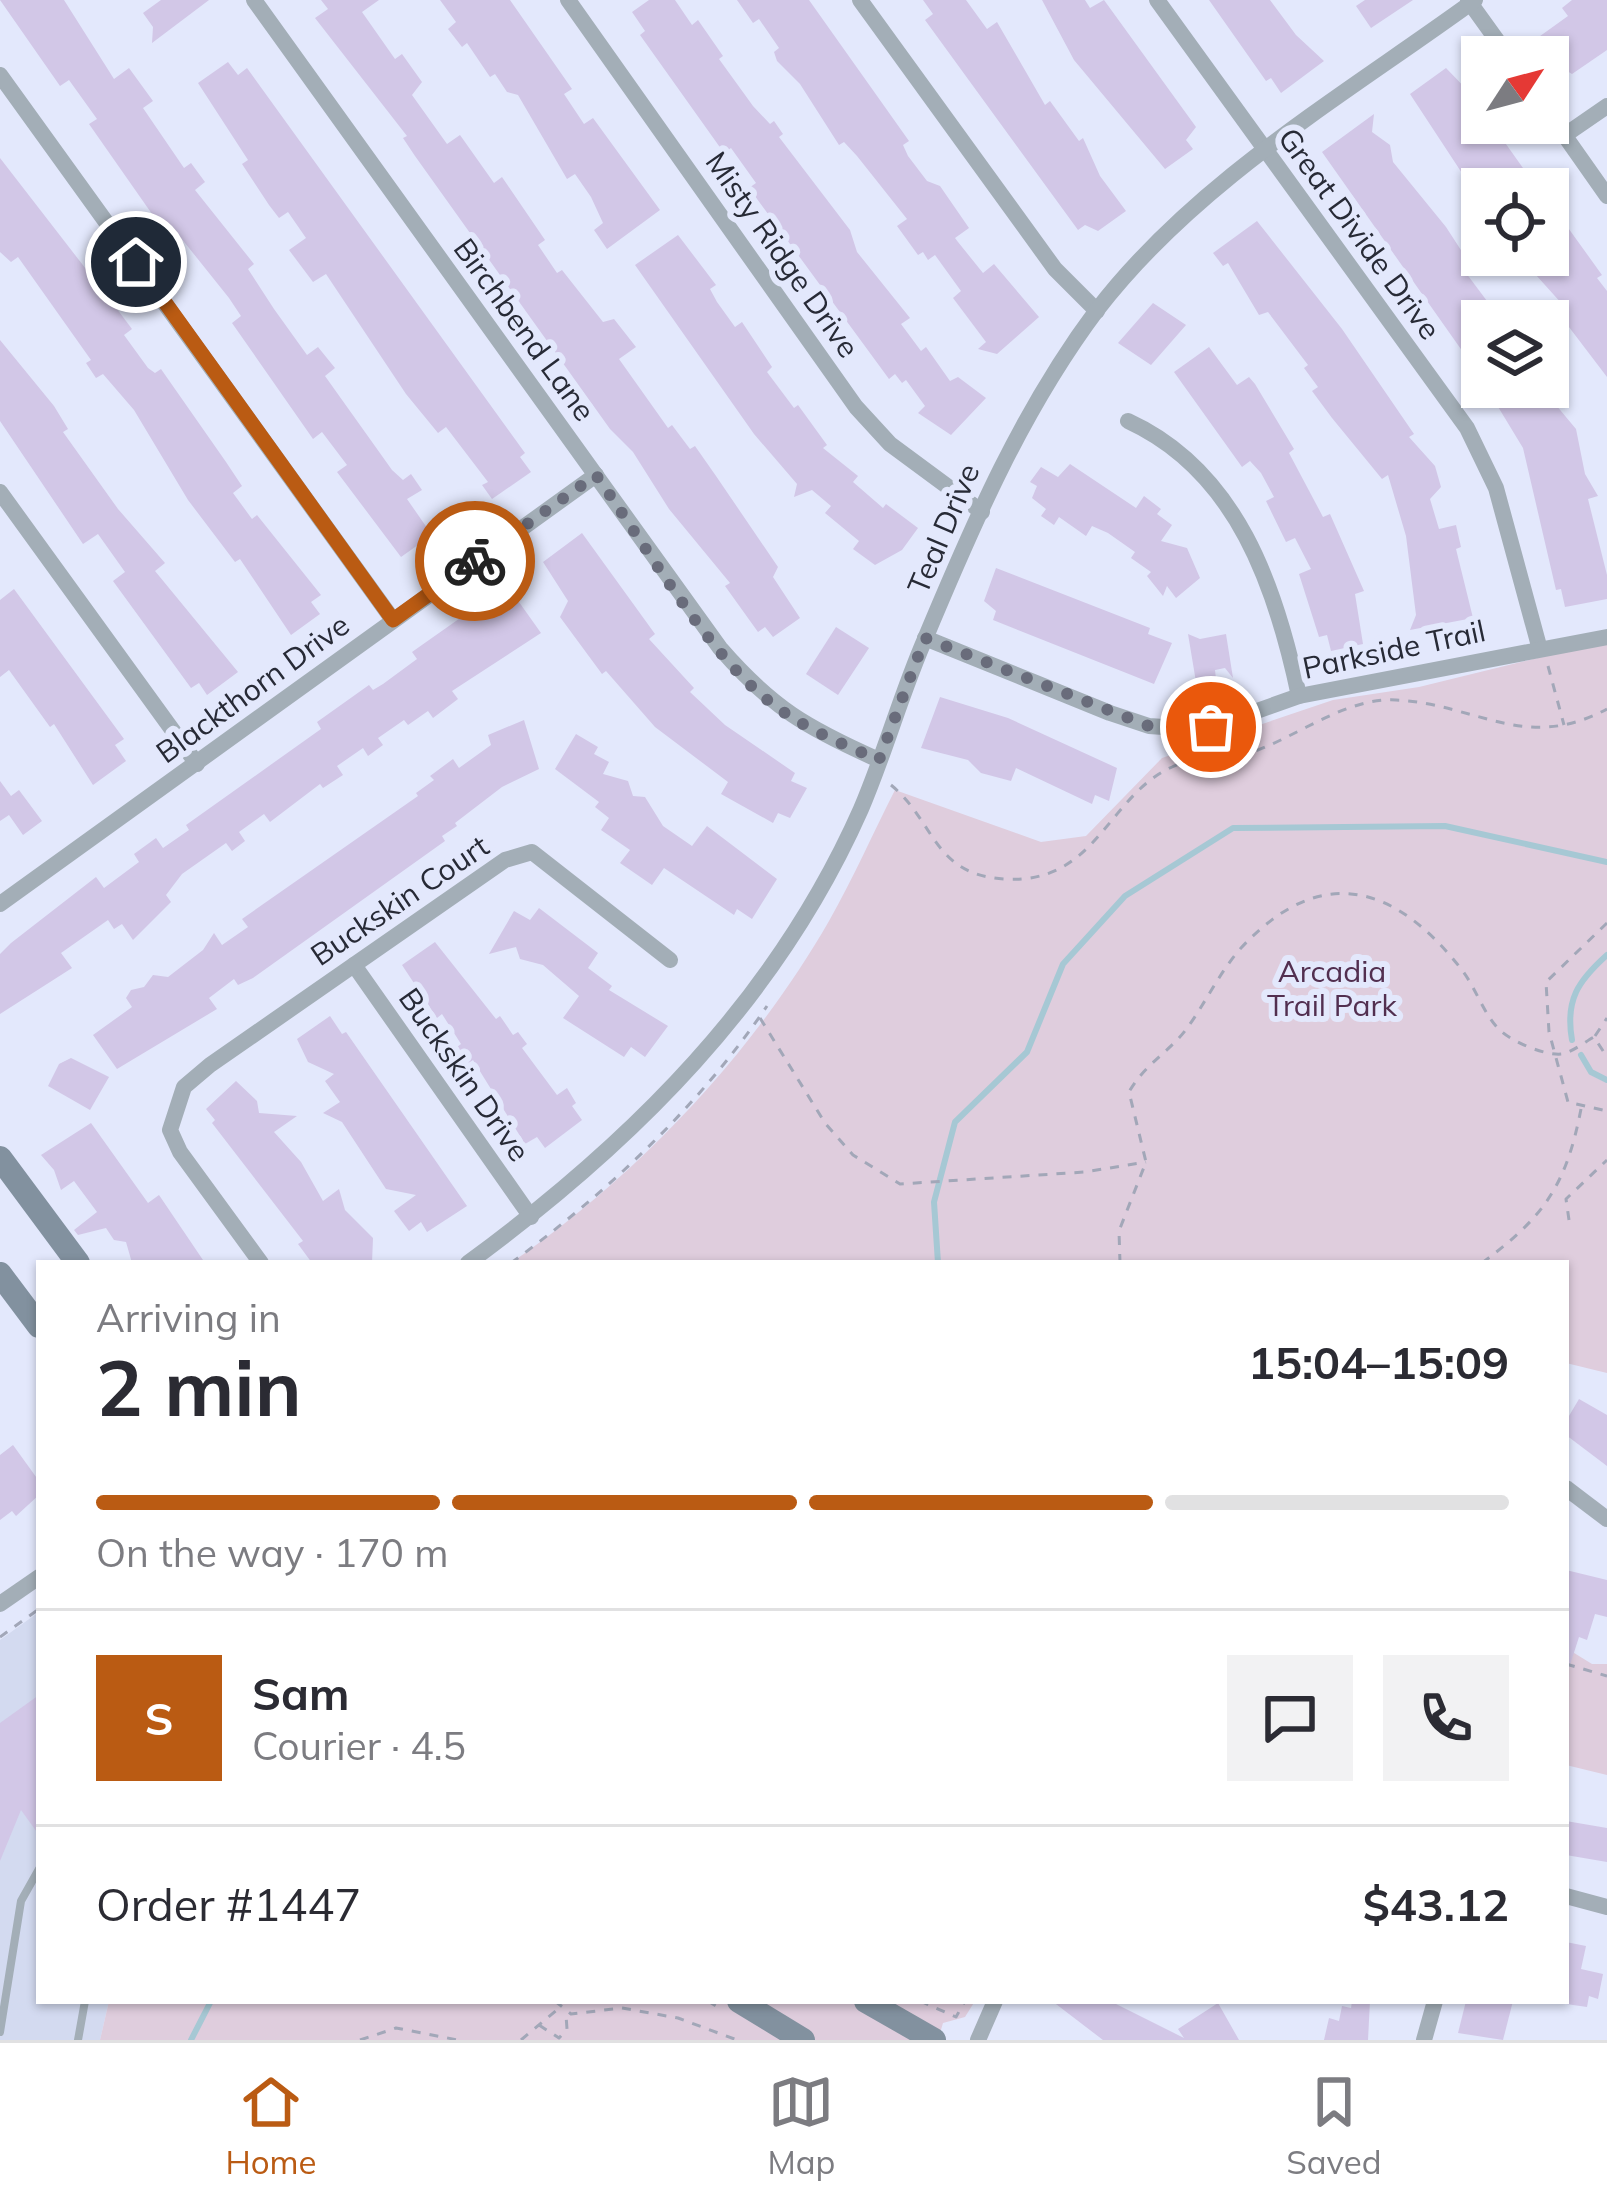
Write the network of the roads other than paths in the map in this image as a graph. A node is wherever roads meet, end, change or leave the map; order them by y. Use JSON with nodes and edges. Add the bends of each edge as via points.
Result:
{"nodes":[{"id":1,"x":254,"y":0,"type":"edge"},
{"id":2,"x":568,"y":0,"type":"edge"},
{"id":3,"x":860,"y":0,"type":"edge"},
{"id":4,"x":1157,"y":0,"type":"edge"},
{"id":5,"x":1471,"y":1,"type":"edge"},
{"id":6,"x":1495,"y":36,"type":"edge"},
{"id":7,"x":0,"y":75,"type":"edge"},
{"id":8,"x":1607,"y":106,"type":"edge"},
{"id":9,"x":1569,"y":132,"type":"edge"},
{"id":10,"x":1569,"y":141,"type":"edge"},
{"id":11,"x":1265,"y":152,"type":"junction"},
{"id":12,"x":1607,"y":196,"type":"edge"},
{"id":13,"x":1097,"y":311,"type":"junction"},
{"id":14,"x":1128,"y":421,"type":"dead end"},
{"id":15,"x":596,"y":475,"type":"junction"},
{"id":16,"x":0,"y":493,"type":"edge"},
{"id":17,"x":982,"y":512,"type":"junction"},
{"id":18,"x":393,"y":620,"type":"junction"},
{"id":19,"x":1607,"y":637,"type":"edge"},
{"id":20,"x":925,"y":638,"type":"junction"},
{"id":21,"x":1539,"y":646,"type":"junction"},
{"id":22,"x":1299,"y":696,"type":"junction"},
{"id":23,"x":879,"y":760,"type":"junction"},
{"id":24,"x":197,"y":764,"type":"junction"},
{"id":25,"x":0,"y":904,"type":"edge"},
{"id":26,"x":670,"y":960,"type":"dead end"},
{"id":27,"x":354,"y":965,"type":"junction"},
{"id":28,"x":0,"y":1158,"type":"edge"},
{"id":29,"x":531,"y":1217,"type":"junction"},
{"id":30,"x":76,"y":1260,"type":"edge"},
{"id":31,"x":259,"y":1260,"type":"edge"},
{"id":32,"x":472,"y":1260,"type":"edge"},
{"id":33,"x":0,"y":1274,"type":"edge"},
{"id":34,"x":36,"y":1322,"type":"edge"},
{"id":35,"x":1569,"y":1490,"type":"edge"},
{"id":36,"x":1607,"y":1520,"type":"edge"},
{"id":37,"x":36,"y":1578,"type":"edge"},
{"id":38,"x":0,"y":1604,"type":"edge"},
{"id":39,"x":36,"y":1874,"type":"edge"},
{"id":40,"x":1569,"y":1897,"type":"edge"},
{"id":41,"x":1607,"y":1906,"type":"edge"},
{"id":42,"x":85,"y":2004,"type":"edge"},
{"id":43,"x":744,"y":2004,"type":"edge"},
{"id":44,"x":871,"y":2004,"type":"edge"},
{"id":45,"x":994,"y":2004,"type":"edge"},
{"id":46,"x":1434,"y":2004,"type":"edge"},
{"id":47,"x":0,"y":2032,"type":"edge"},
{"id":48,"x":78,"y":2040,"type":"edge"},
{"id":49,"x":803,"y":2040,"type":"edge"},
{"id":50,"x":934,"y":2040,"type":"edge"},
{"id":51,"x":978,"y":2040,"type":"edge"},
{"id":52,"x":1424,"y":2040,"type":"edge"}],
"edges":[{"from":1,"to":15,"type":"street","name":"Birchbend Lane"},
{"from":2,"to":17,"type":"street","name":"Misty Ridge Drive","via":[[856,406],[890,444]]},
{"from":3,"to":13,"type":"street","via":[[1054,269]]},
{"from":4,"to":11,"type":"street","name":"Great Divide Drive"},
{"from":5,"to":6,"type":"street"},
{"from":5,"to":11,"type":"street","name":"Teal Drive"},
{"from":7,"to":18,"type":"street"},
{"from":8,"to":9,"type":"street"},
{"from":10,"to":12,"type":"street"},
{"from":11,"to":13,"type":"street","name":"Teal Drive","via":[[1199,205]]},
{"from":11,"to":21,"type":"street","name":"Great Divide Drive","via":[[1484,458]]},
{"from":13,"to":17,"type":"street","name":"Teal Drive","via":[[1030,409]]},
{"from":14,"to":22,"type":"street","via":[[1158,435],[1222,497],[1282,615]]},
{"from":15,"to":18,"type":"street","name":"Blackthorn Drive"},
{"from":15,"to":23,"type":"street","name":"Birchbend Lane","via":[[763,697]]},
{"from":16,"to":24,"type":"street"},
{"from":17,"to":20,"type":"street","name":"Teal Drive"},
{"from":18,"to":24,"type":"street","name":"Blackthorn Drive"},
{"from":19,"to":21,"type":"street","name":"Parkside Trail"},
{"from":20,"to":22,"type":"street","name":"Parkside Trail","via":[[1149,726],[1211,727]]},
{"from":20,"to":23,"type":"street","name":"Teal Drive"},
{"from":21,"to":22,"type":"street","name":"Parkside Trail"},
{"from":23,"to":29,"type":"street","name":"Teal Drive","via":[[837,857],[748,1003],[666,1098]]},
{"from":24,"to":25,"type":"street","name":"Blackthorn Drive"},
{"from":26,"to":27,"type":"street","name":"Buckskin Court","via":[[532,852],[505,860]]},
{"from":27,"to":29,"type":"street","name":"Buckskin Drive"},
{"from":27,"to":31,"type":"street","name":"Buckskin Court","via":[[210,1065],[184,1087],[171,1115],[180,1152]]},
{"from":28,"to":30,"type":"main road"},
{"from":29,"to":32,"type":"street","name":"Teal Drive"},
{"from":33,"to":34,"type":"main road"},
{"from":35,"to":36,"type":"street"},
{"from":37,"to":38,"type":"street"},
{"from":39,"to":47,"type":"lane","via":[[21,1901]]},
{"from":40,"to":41,"type":"street"},
{"from":42,"to":48,"type":"lane"},
{"from":43,"to":49,"type":"main road"},
{"from":44,"to":50,"type":"main road"},
{"from":45,"to":51,"type":"street"},
{"from":46,"to":52,"type":"street"}]}
